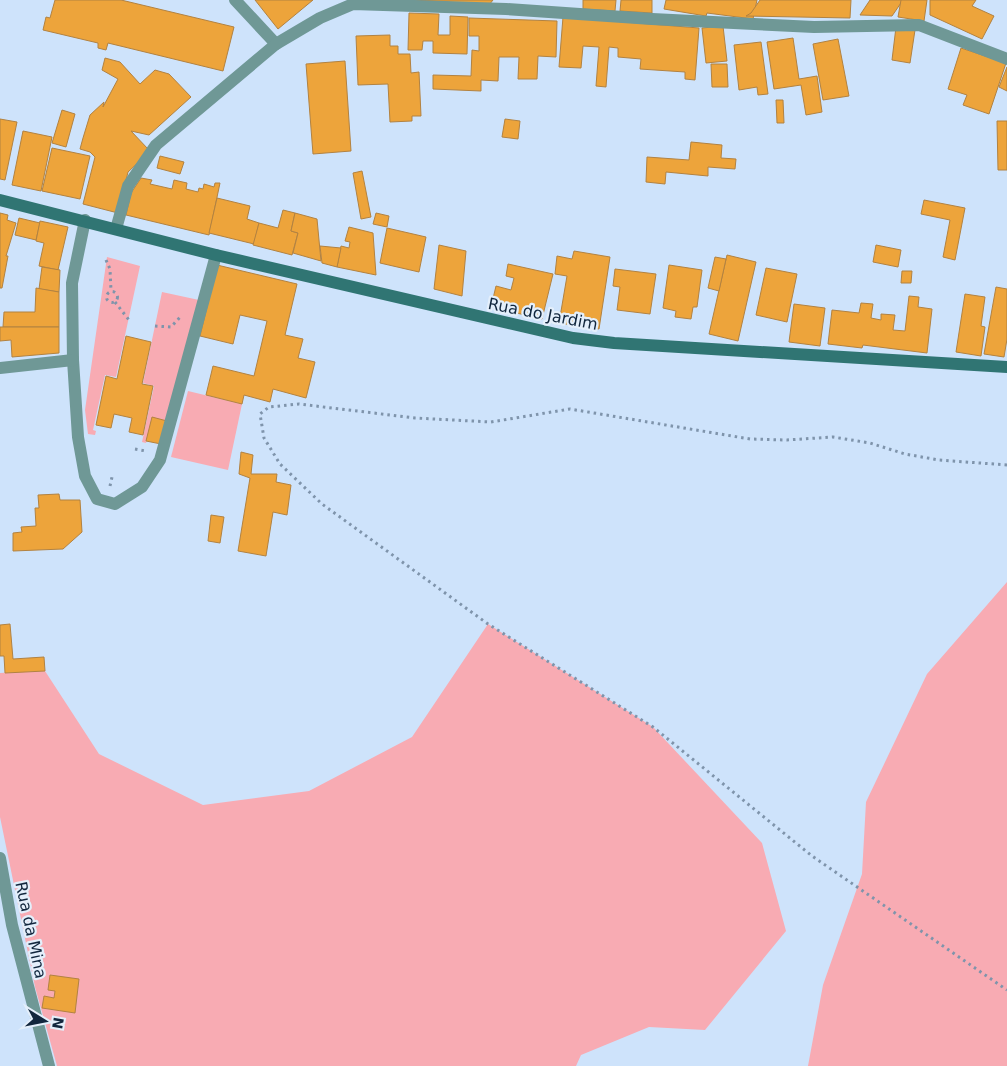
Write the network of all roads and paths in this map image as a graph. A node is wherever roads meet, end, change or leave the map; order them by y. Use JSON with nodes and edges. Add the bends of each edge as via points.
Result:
{"nodes":[{"id":1,"x":235,"y":0,"type":"edge"},
{"id":2,"x":508,"y":4,"type":"edge"},
{"id":3,"x":276,"y":44,"type":"junction"},
{"id":4,"x":1007,"y":60,"type":"edge"},
{"id":5,"x":0,"y":200,"type":"edge"},
{"id":6,"x":85,"y":220,"type":"junction"},
{"id":7,"x":116,"y":229,"type":"junction"},
{"id":8,"x":216,"y":256,"type":"junction"},
{"id":9,"x":106,"y":260,"type":"dead end"},
{"id":10,"x":111,"y":291,"type":"junction"},
{"id":11,"x":115,"y":302,"type":"junction"},
{"id":12,"x":184,"y":306,"type":"dead end"},
{"id":13,"x":128,"y":320,"type":"dead end"},
{"id":14,"x":155,"y":326,"type":"dead end"},
{"id":15,"x":73,"y":360,"type":"junction"},
{"id":16,"x":1007,"y":367,"type":"edge"},
{"id":17,"x":0,"y":368,"type":"edge"},
{"id":18,"x":135,"y":449,"type":"dead end"},
{"id":19,"x":149,"y":452,"type":"dead end"},
{"id":20,"x":1007,"y":465,"type":"edge"},
{"id":21,"x":0,"y":858,"type":"edge"},
{"id":22,"x":1007,"y":990,"type":"edge"},
{"id":23,"x":50,"y":1066,"type":"edge"}],
"edges":[{"from":1,"to":3,"type":"street"},
{"from":2,"to":3,"type":"street","via":[[353,4],[320,18]]},
{"from":2,"to":4,"type":"street","via":[[652,19],[814,27],[920,25]]},
{"from":3,"to":7,"type":"street","via":[[156,145],[128,186]]},
{"from":5,"to":6,"type":"main road","name":"Rua do Jardim"},
{"from":6,"to":7,"type":"main road","name":"Rua do Jardim"},
{"from":6,"to":15,"type":"street","via":[[72,283]]},
{"from":7,"to":8,"type":"main road","name":"Rua do Jardim"},
{"from":8,"to":15,"type":"street","via":[[160,460],[142,487],[115,504],[98,499],[85,476],[78,437]]},
{"from":8,"to":16,"type":"main road","name":"Rua do Jardim","via":[[573,338]]},
{"from":9,"to":10,"type":"path","via":[[110,269]]},
{"from":10,"to":11,"type":"path","via":[[118,296]]},
{"from":10,"to":11,"type":"path","via":[[107,299]]},
{"from":11,"to":13,"type":"path"},
{"from":12,"to":14,"type":"path","via":[[176,324],[168,328]]},
{"from":15,"to":17,"type":"street"},
{"from":18,"to":19,"type":"path"},
{"from":20,"to":22,"type":"path","via":[[939,460],[833,437],[750,439],[570,409],[491,422],[415,418],[299,404],[269,407],[260,414],[264,438],[280,464],[322,504],[488,624],[653,727],[812,856]]},
{"from":21,"to":23,"type":"street","name":"Rua da Mina","via":[[12,925]]}]}
